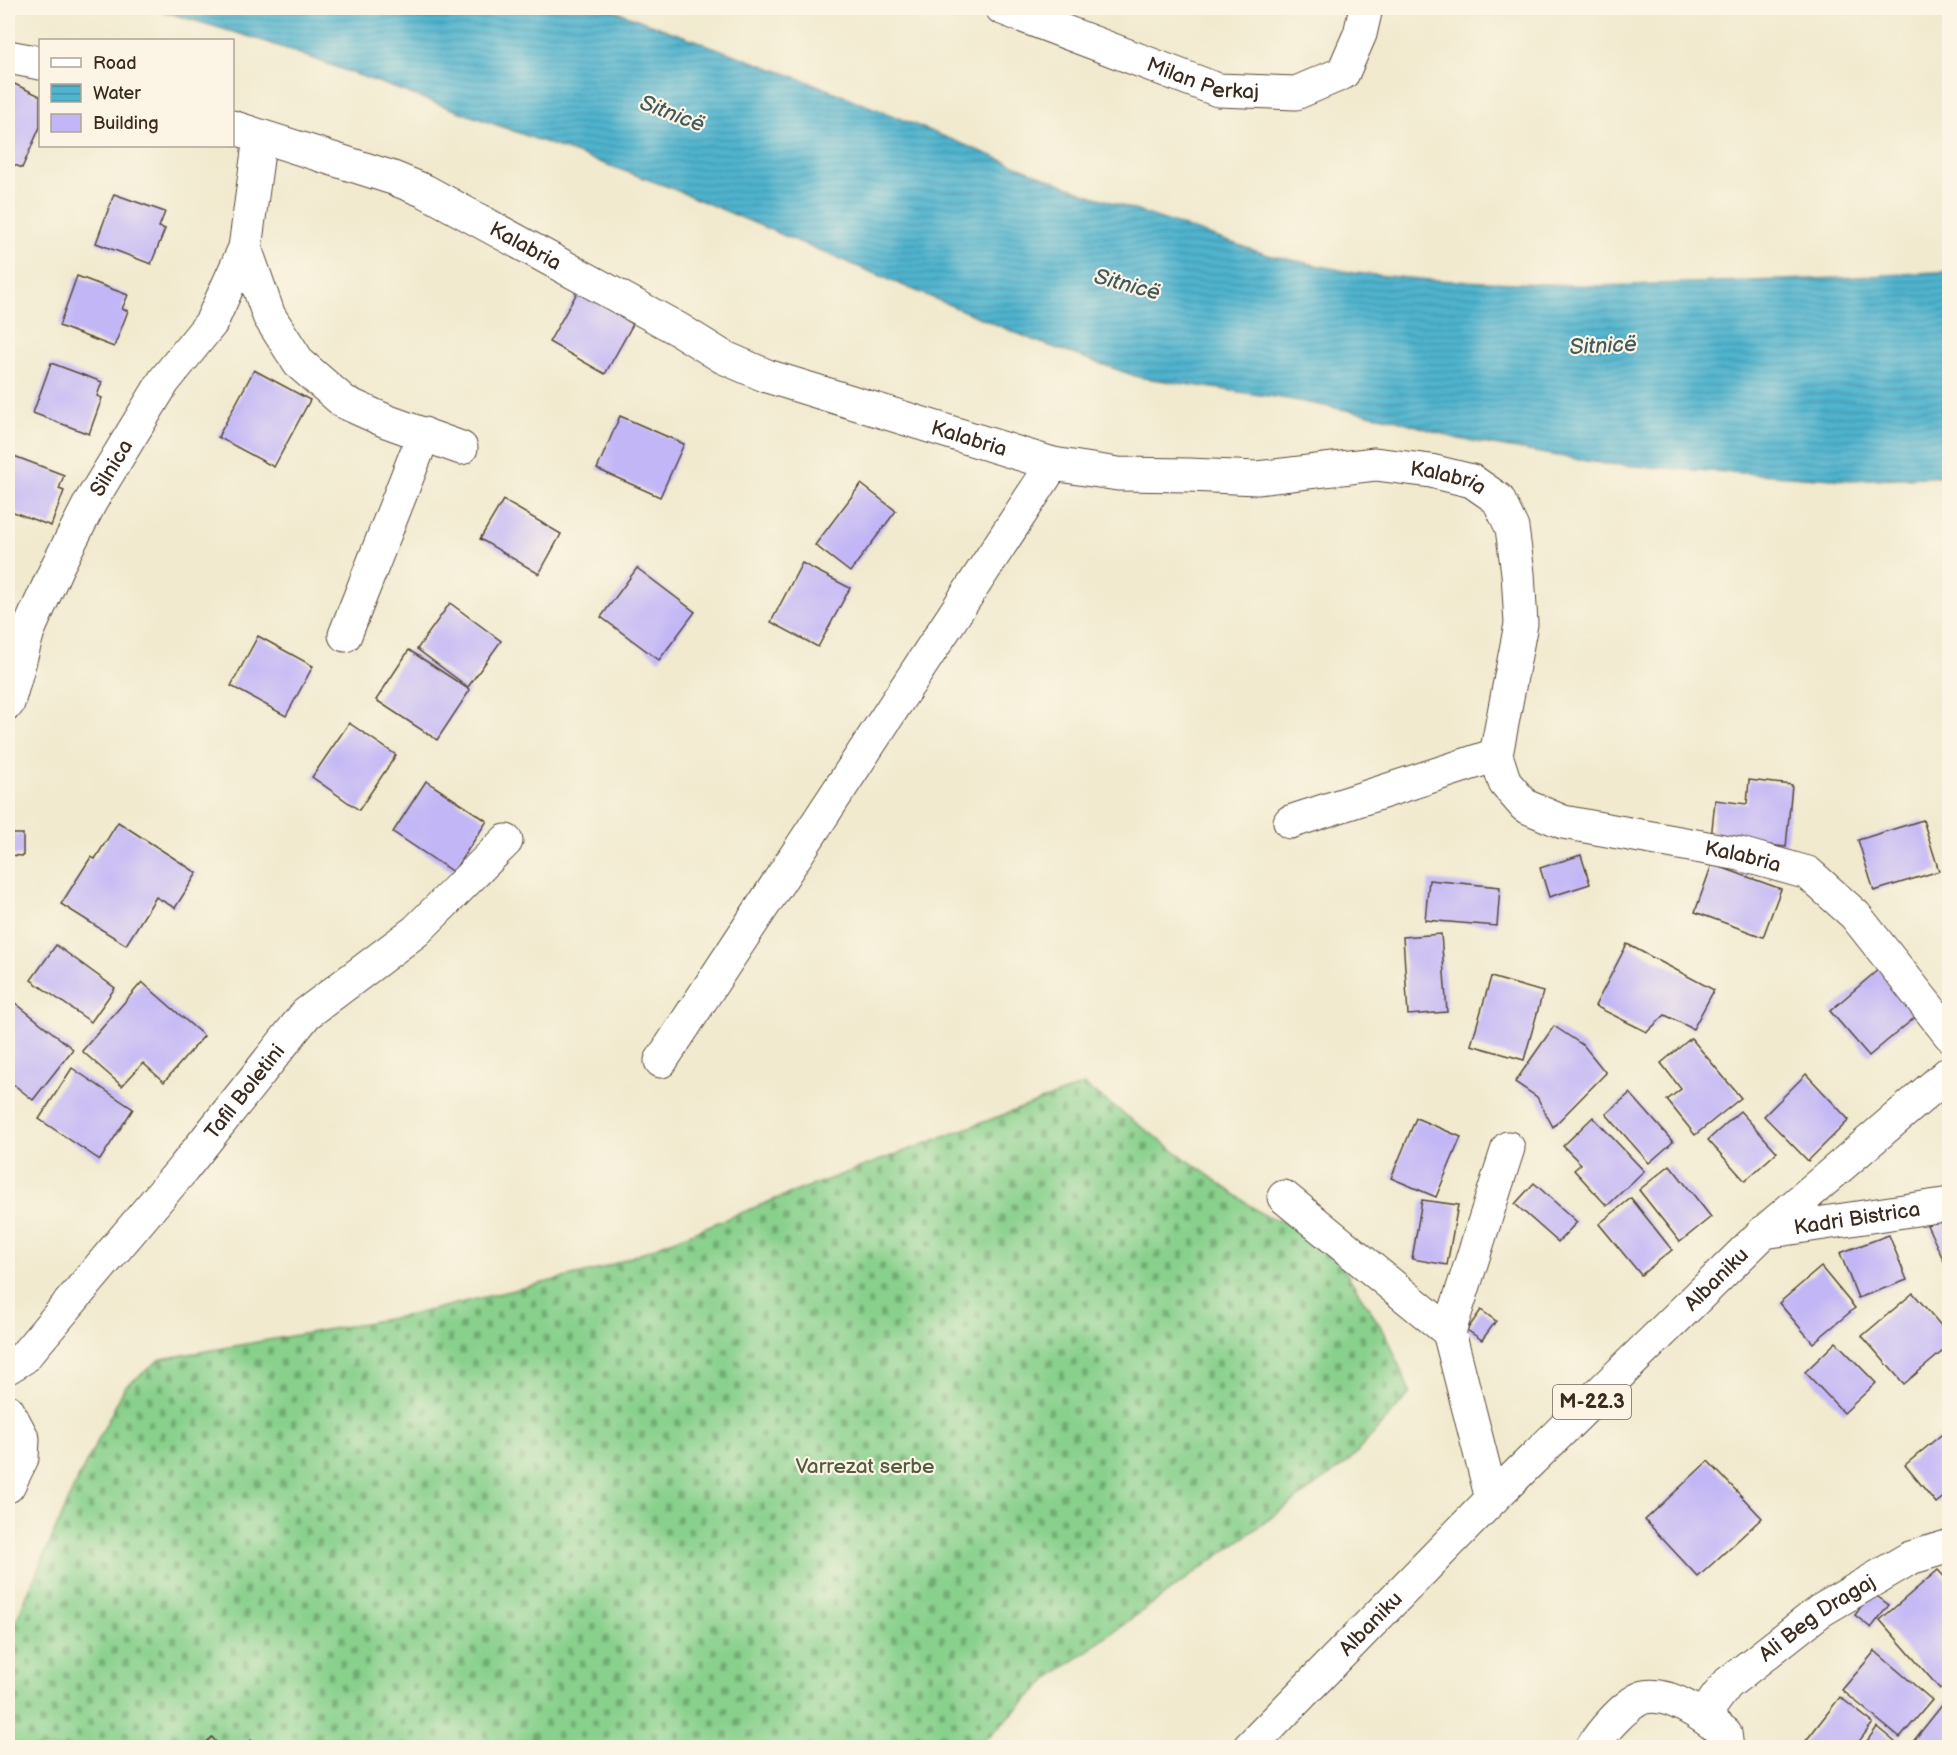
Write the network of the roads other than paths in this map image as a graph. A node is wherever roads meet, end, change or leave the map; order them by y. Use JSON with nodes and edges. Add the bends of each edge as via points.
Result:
{"nodes":[{"id":1,"x":1002,"y":8,"type":"edge"},
{"id":2,"x":1366,"y":8,"type":"edge"},
{"id":3,"x":8,"y":57,"type":"edge"},
{"id":4,"x":39,"y":63,"type":"edge"},
{"id":5,"x":246,"y":132,"type":"edge"},
{"id":6,"x":245,"y":248,"type":"junction"},
{"id":7,"x":424,"y":434,"type":"junction"},
{"id":8,"x":461,"y":448,"type":"dead end"},
{"id":9,"x":1053,"y":464,"type":"junction"},
{"id":10,"x":345,"y":635,"type":"dead end"},
{"id":11,"x":8,"y":703,"type":"edge"},
{"id":12,"x":1496,"y":755,"type":"junction"},
{"id":13,"x":1290,"y":822,"type":"dead end"},
{"id":14,"x":506,"y":841,"type":"dead end"},
{"id":15,"x":1950,"y":1035,"type":"edge"},
{"id":16,"x":662,"y":1061,"type":"dead end"},
{"id":17,"x":1950,"y":1072,"type":"edge"},
{"id":18,"x":1508,"y":1148,"type":"dead end"},
{"id":19,"x":1284,"y":1197,"type":"dead end"},
{"id":20,"x":1950,"y":1204,"type":"edge"},
{"id":21,"x":1764,"y":1232,"type":"junction"},
{"id":22,"x":1449,"y":1332,"type":"junction"},
{"id":23,"x":8,"y":1367,"type":"edge"},
{"id":24,"x":8,"y":1411,"type":"edge"},
{"id":25,"x":8,"y":1485,"type":"edge"},
{"id":26,"x":1492,"y":1499,"type":"junction"},
{"id":27,"x":1950,"y":1546,"type":"edge"},
{"id":28,"x":1727,"y":1684,"type":"junction"},
{"id":29,"x":1666,"y":1698,"type":"junction"},
{"id":30,"x":1703,"y":1716,"type":"junction"},
{"id":31,"x":1249,"y":1748,"type":"edge"},
{"id":32,"x":1592,"y":1748,"type":"edge"},
{"id":33,"x":1727,"y":1748,"type":"edge"}],
"edges":[{"from":1,"to":2,"type":"street","name":"Milan Perkaj","via":[[1218,90],[1296,93],[1343,73],[1360,34]]},
{"from":3,"to":4,"type":"street"},
{"from":5,"to":6,"type":"street","name":"Silnica"},
{"from":5,"to":9,"type":"street","name":"Kalabria","via":[[425,191],[723,357],[767,376]]},
{"from":6,"to":7,"type":"street","name":"Silnica","via":[[268,316],[299,363],[344,402]]},
{"from":6,"to":11,"type":"street","name":"Silnica","via":[[211,323],[164,381],[81,520],[28,631]]},
{"from":7,"to":8,"type":"street","name":"Silnica"},
{"from":7,"to":10,"type":"street"},
{"from":9,"to":12,"type":"street","name":"Kalabria","via":[[1118,474],[1257,478],[1375,464],[1472,481],[1498,500],[1512,528],[1518,573],[1521,624]]},
{"from":9,"to":16,"type":"street"},
{"from":12,"to":13,"type":"street"},
{"from":12,"to":15,"type":"street","name":"Kalabria","via":[[1505,783],[1525,806],[1563,822],[1740,854],[1808,873],[1855,915]]},
{"from":14,"to":23,"type":"street","name":"Tafil Boletini","via":[[416,931],[306,1014],[183,1169],[23,1358]]},
{"from":17,"to":21,"type":"street","name":"Albaniku","number":"M-22.3"},
{"from":18,"to":22,"type":"street"},
{"from":19,"to":22,"type":"street"},
{"from":20,"to":21,"type":"street","name":"Kadri Bistrica"},
{"from":21,"to":26,"type":"street","name":"Albaniku","number":"M-22.3"},
{"from":22,"to":26,"type":"street"},
{"from":24,"to":25,"type":"street","via":[[23,1439],[22,1458]]},
{"from":26,"to":31,"type":"street","name":"Albaniku","number":"M-22.3"},
{"from":27,"to":28,"type":"street","name":"Ali Beg Dragaj","via":[[1910,1558],[1820,1611]]},
{"from":28,"to":29,"type":"street"},
{"from":28,"to":30,"type":"street","name":"Ali Beg Dragaj"},
{"from":29,"to":30,"type":"street"},
{"from":29,"to":32,"type":"street","via":[[1644,1697],[1636,1702],[1597,1737]]},
{"from":30,"to":33,"type":"street","via":[[1725,1732]]}]}
